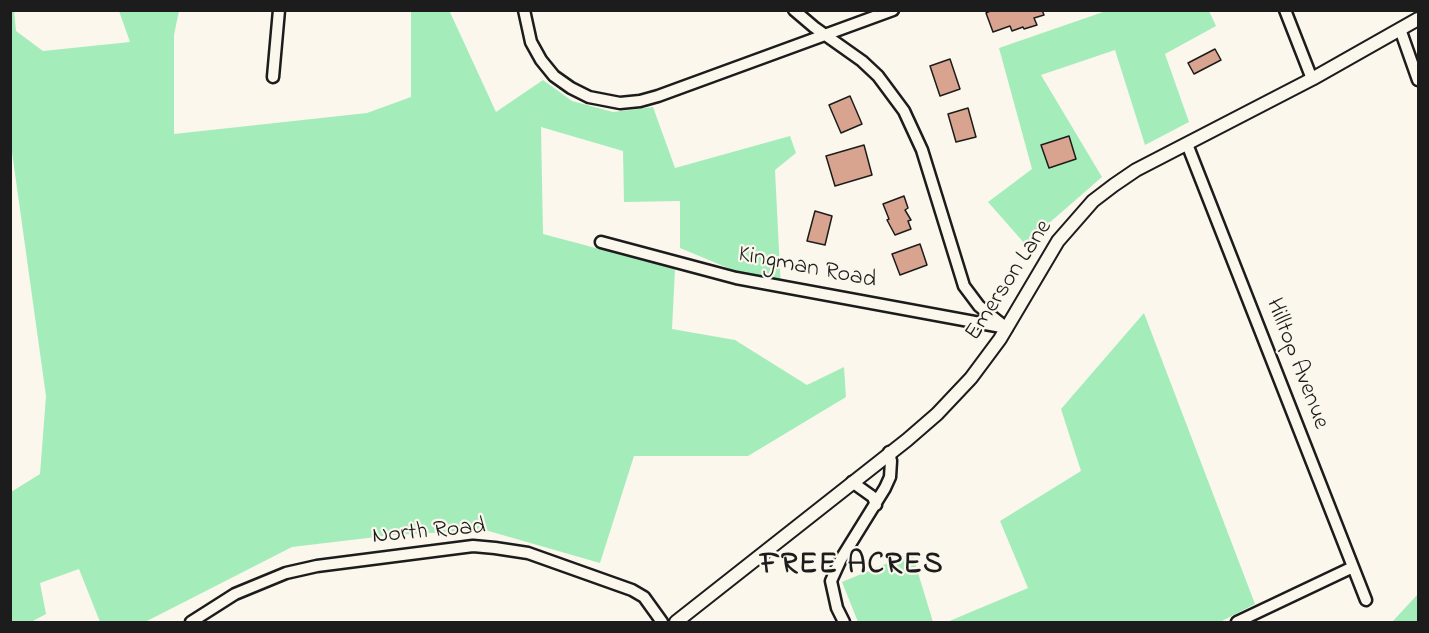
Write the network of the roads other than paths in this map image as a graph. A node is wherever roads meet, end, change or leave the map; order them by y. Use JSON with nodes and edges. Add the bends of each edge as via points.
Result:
{"nodes":[{"id":1,"x":279,"y":10,"type":"edge"},
{"id":2,"x":524,"y":10,"type":"edge"},
{"id":3,"x":794,"y":10,"type":"edge"},
{"id":4,"x":893,"y":10,"type":"edge"},
{"id":5,"x":1285,"y":10,"type":"edge"},
{"id":6,"x":1419,"y":19,"type":"edge"},
{"id":7,"x":1400,"y":29,"type":"junction"},
{"id":8,"x":825,"y":35,"type":"junction"},
{"id":9,"x":273,"y":77,"type":"dead end"},
{"id":10,"x":1312,"y":79,"type":"junction"},
{"id":11,"x":1419,"y":80,"type":"edge"},
{"id":12,"x":1186,"y":144,"type":"junction"},
{"id":13,"x":601,"y":242,"type":"dead end"},
{"id":14,"x":1007,"y":328,"type":"junction"},
{"id":15,"x":889,"y":452,"type":"junction"},
{"id":16,"x":852,"y":482,"type":"junction"},
{"id":17,"x":876,"y":505,"type":"junction"},
{"id":18,"x":1353,"y":567,"type":"junction"},
{"id":19,"x":1366,"y":600,"type":"dead end"},
{"id":20,"x":191,"y":622,"type":"edge"},
{"id":21,"x":662,"y":622,"type":"edge"},
{"id":22,"x":676,"y":622,"type":"edge"},
{"id":23,"x":844,"y":622,"type":"edge"},
{"id":24,"x":1237,"y":622,"type":"edge"}],
"edges":[{"from":1,"to":9,"type":"street"},
{"from":2,"to":8,"type":"street","via":[[531,42],[547,68],[580,93],[609,102],[658,96]]},
{"from":3,"to":8,"type":"street"},
{"from":4,"to":8,"type":"street"},
{"from":5,"to":10,"type":"street"},
{"from":6,"to":7,"type":"street","name":"Emerson Lane"},
{"from":7,"to":10,"type":"street","name":"Emerson Lane"},
{"from":7,"to":11,"type":"street"},
{"from":8,"to":14,"type":"street","via":[[878,76],[904,111],[922,150],[964,286],[979,306]]},
{"from":10,"to":12,"type":"street","name":"Emerson Lane"},
{"from":12,"to":14,"type":"street","name":"Emerson Lane","via":[[1114,184],[1075,220],[1047,258]]},
{"from":12,"to":18,"type":"street","name":"Hilltop Avenue"},
{"from":13,"to":14,"type":"street","name":"Kingman Road","via":[[736,278]]},
{"from":14,"to":15,"type":"street","name":"Emerson Lane","via":[[964,385],[930,420]]},
{"from":15,"to":16,"type":"street","name":"Emerson Lane"},
{"from":15,"to":17,"type":"street","via":[[890,477]]},
{"from":16,"to":17,"type":"street","via":[[873,497]]},
{"from":16,"to":22,"type":"street","name":"Emerson Lane"},
{"from":17,"to":23,"type":"street","via":[[850,543],[831,581]]},
{"from":18,"to":19,"type":"street","name":"Hilltop Avenue"},
{"from":18,"to":24,"type":"street"},
{"from":20,"to":21,"type":"street","name":"North Road","via":[[235,594],[286,573],[473,546],[528,553],[632,590],[644,597]]}]}
